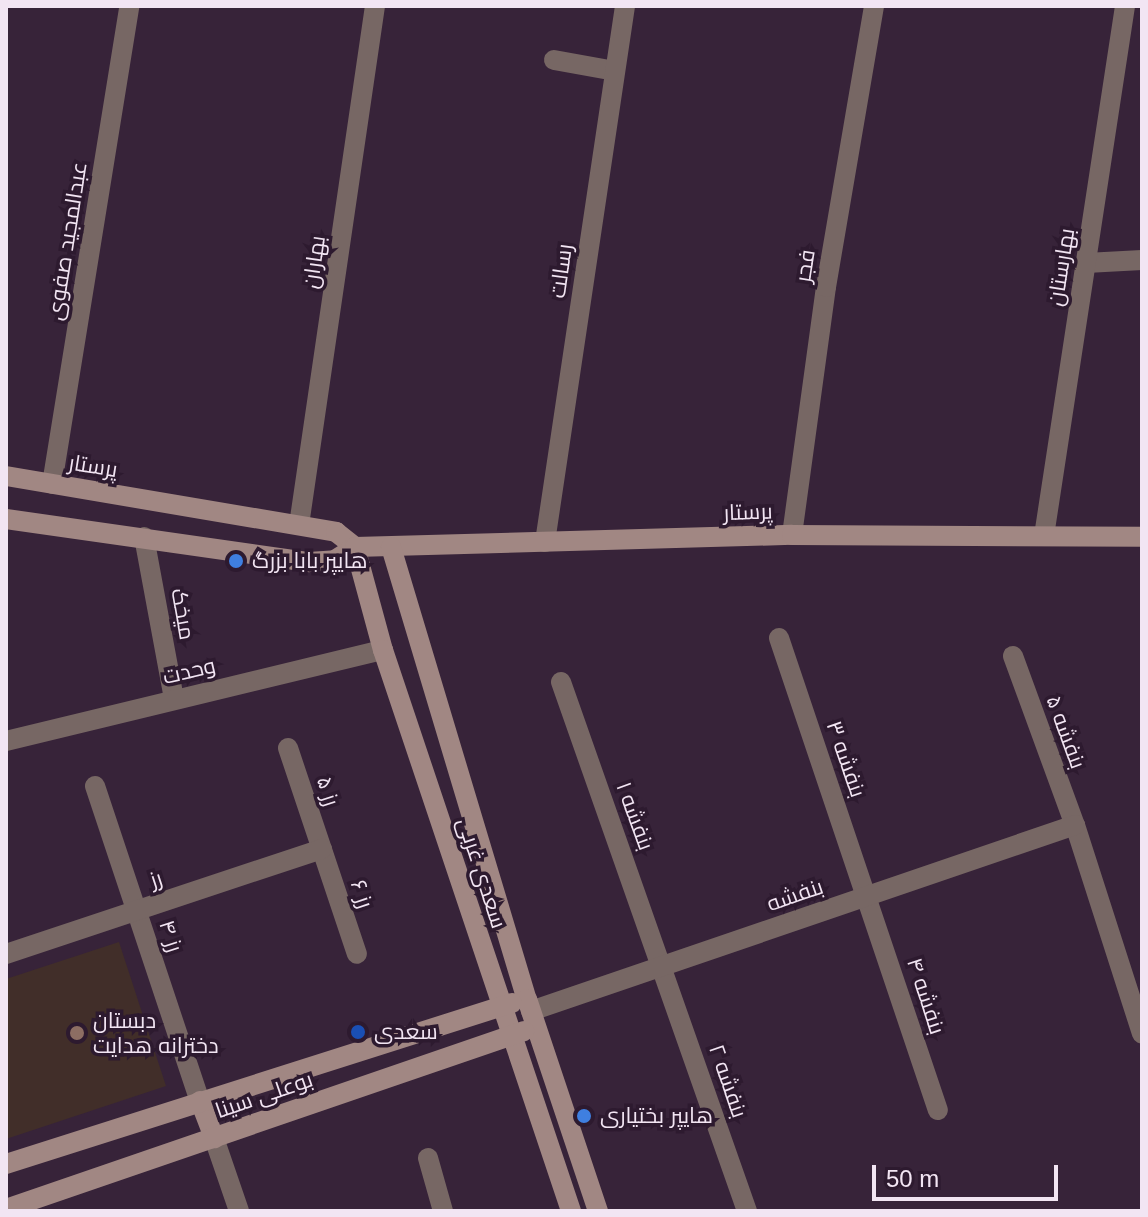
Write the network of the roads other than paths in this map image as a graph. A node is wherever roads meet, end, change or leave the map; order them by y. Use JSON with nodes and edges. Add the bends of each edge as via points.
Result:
{"nodes":[{"id":1,"x":129,"y":6,"type":"edge"},
{"id":2,"x":375,"y":6,"type":"edge"},
{"id":3,"x":625,"y":6,"type":"edge"},
{"id":4,"x":874,"y":6,"type":"edge"},
{"id":5,"x":1125,"y":6,"type":"edge"},
{"id":6,"x":554,"y":60,"type":"dead end"},
{"id":7,"x":615,"y":71,"type":"junction"},
{"id":8,"x":1142,"y":260,"type":"edge"},
{"id":9,"x":1086,"y":263,"type":"junction"},
{"id":10,"x":6,"y":476,"type":"edge"},
{"id":11,"x":52,"y":484,"type":"junction"},
{"id":12,"x":6,"y":519,"type":"edge"},
{"id":13,"x":299,"y":525,"type":"junction"},
{"id":14,"x":792,"y":535,"type":"junction"},
{"id":15,"x":1044,"y":536,"type":"junction"},
{"id":16,"x":144,"y":537,"type":"junction"},
{"id":17,"x":1142,"y":537,"type":"edge"},
{"id":18,"x":545,"y":542,"type":"junction"},
{"id":19,"x":355,"y":547,"type":"junction"},
{"id":20,"x":391,"y":547,"type":"junction"},
{"id":21,"x":779,"y":638,"type":"dead end"},
{"id":22,"x":383,"y":650,"type":"junction"},
{"id":23,"x":1013,"y":656,"type":"dead end"},
{"id":24,"x":561,"y":682,"type":"dead end"},
{"id":25,"x":174,"y":699,"type":"junction"},
{"id":26,"x":6,"y":741,"type":"edge"},
{"id":27,"x":288,"y":748,"type":"dead end"},
{"id":28,"x":95,"y":786,"type":"dead end"},
{"id":29,"x":1075,"y":825,"type":"junction"},
{"id":30,"x":322,"y":849,"type":"junction"},
{"id":31,"x":868,"y":896,"type":"junction"},
{"id":32,"x":137,"y":911,"type":"junction"},
{"id":33,"x":6,"y":954,"type":"edge"},
{"id":34,"x":357,"y":954,"type":"dead end"},
{"id":35,"x":663,"y":966,"type":"junction"},
{"id":36,"x":502,"y":1006,"type":"junction"},
{"id":37,"x":532,"y":1012,"type":"junction"},
{"id":38,"x":1142,"y":1034,"type":"edge"},
{"id":39,"x":512,"y":1035,"type":"junction"},
{"id":40,"x":200,"y":1101,"type":"junction"},
{"id":41,"x":938,"y":1110,"type":"dead end"},
{"id":42,"x":214,"y":1138,"type":"junction"},
{"id":43,"x":428,"y":1158,"type":"dead end"},
{"id":44,"x":6,"y":1164,"type":"edge"},
{"id":45,"x":6,"y":1209,"type":"edge"},
{"id":46,"x":239,"y":1211,"type":"edge"},
{"id":47,"x":443,"y":1211,"type":"edge"},
{"id":48,"x":571,"y":1211,"type":"edge"},
{"id":49,"x":598,"y":1211,"type":"edge"},
{"id":50,"x":747,"y":1211,"type":"edge"}],
"edges":[{"from":1,"to":11,"type":"street","name":"عبدالمجید صفوی"},
{"from":2,"to":13,"type":"street","name":"بهاران"},
{"from":3,"to":7,"type":"street","name":"رسالت"},
{"from":4,"to":14,"type":"street","name":"فجر","via":[[826,287]]},
{"from":5,"to":9,"type":"street","name":"بهارستان"},
{"from":6,"to":7,"type":"street"},
{"from":7,"to":18,"type":"street","name":"رسالت"},
{"from":8,"to":9,"type":"street"},
{"from":9,"to":15,"type":"street","name":"بهارستان"},
{"from":10,"to":11,"type":"main road","name":"پرستار"},
{"from":11,"to":13,"type":"main road","name":"پرستار"},
{"from":12,"to":16,"type":"main road","name":"پرستار"},
{"from":13,"to":19,"type":"main road","name":"پرستار","via":[[336,532]]},
{"from":14,"to":15,"type":"main road","name":"پرستار"},
{"from":14,"to":18,"type":"main road","name":"پرستار"},
{"from":15,"to":17,"type":"main road","name":"پرستار"},
{"from":16,"to":19,"type":"main road","name":"پرستار","via":[[309,562],[335,560]]},
{"from":16,"to":25,"type":"street","name":"میخک"},
{"from":18,"to":20,"type":"main road","name":"پرستار"},
{"from":19,"to":20,"type":"main road","name":"پرستار"},
{"from":19,"to":22,"type":"main road","name":"سعدی غربی"},
{"from":20,"to":37,"type":"main road","name":"سعدی غربی"},
{"from":21,"to":31,"type":"street","name":"بنفشه ۳"},
{"from":22,"to":25,"type":"street","name":"وحدت"},
{"from":22,"to":36,"type":"main road","name":"سعدی غربی"},
{"from":23,"to":29,"type":"street","name":"بنفشه ۵"},
{"from":24,"to":35,"type":"street","name":"بنفشه ۱"},
{"from":25,"to":26,"type":"street","name":"وحدت"},
{"from":27,"to":30,"type":"street","name":"رز ۵"},
{"from":28,"to":32,"type":"street","name":"رز ۴"},
{"from":29,"to":31,"type":"street","name":"بنفشه"},
{"from":29,"to":38,"type":"street","name":"بنفشه ۵"},
{"from":30,"to":32,"type":"street","name":"رز"},
{"from":30,"to":34,"type":"street","name":"رز ۶"},
{"from":31,"to":35,"type":"street","name":"بنفشه"},
{"from":31,"to":41,"type":"street","name":"بنفشه ۴"},
{"from":32,"to":33,"type":"street","name":"رز"},
{"from":32,"to":40,"type":"street","name":"رز ۴"},
{"from":35,"to":37,"type":"street","name":"بنفشه"},
{"from":35,"to":50,"type":"street","name":"بنفشه ۲"},
{"from":36,"to":37,"type":"main road","name":"بوعلی سینا"},
{"from":36,"to":39,"type":"main road","name":"سعدی غربی"},
{"from":36,"to":40,"type":"main road","name":"بوعلی سینا"},
{"from":37,"to":39,"type":"main road","name":"بوعلی سینا"},
{"from":37,"to":49,"type":"main road","name":"سعدی غربی"},
{"from":39,"to":42,"type":"main road","name":"بوعلی سینا"},
{"from":39,"to":48,"type":"main road","name":"سعدی غربی"},
{"from":40,"to":42,"type":"main road"},
{"from":40,"to":44,"type":"main road","name":"بوعلی سینا"},
{"from":42,"to":45,"type":"main road","name":"بوعلی سینا"},
{"from":42,"to":46,"type":"street"},
{"from":43,"to":47,"type":"street"}]}
